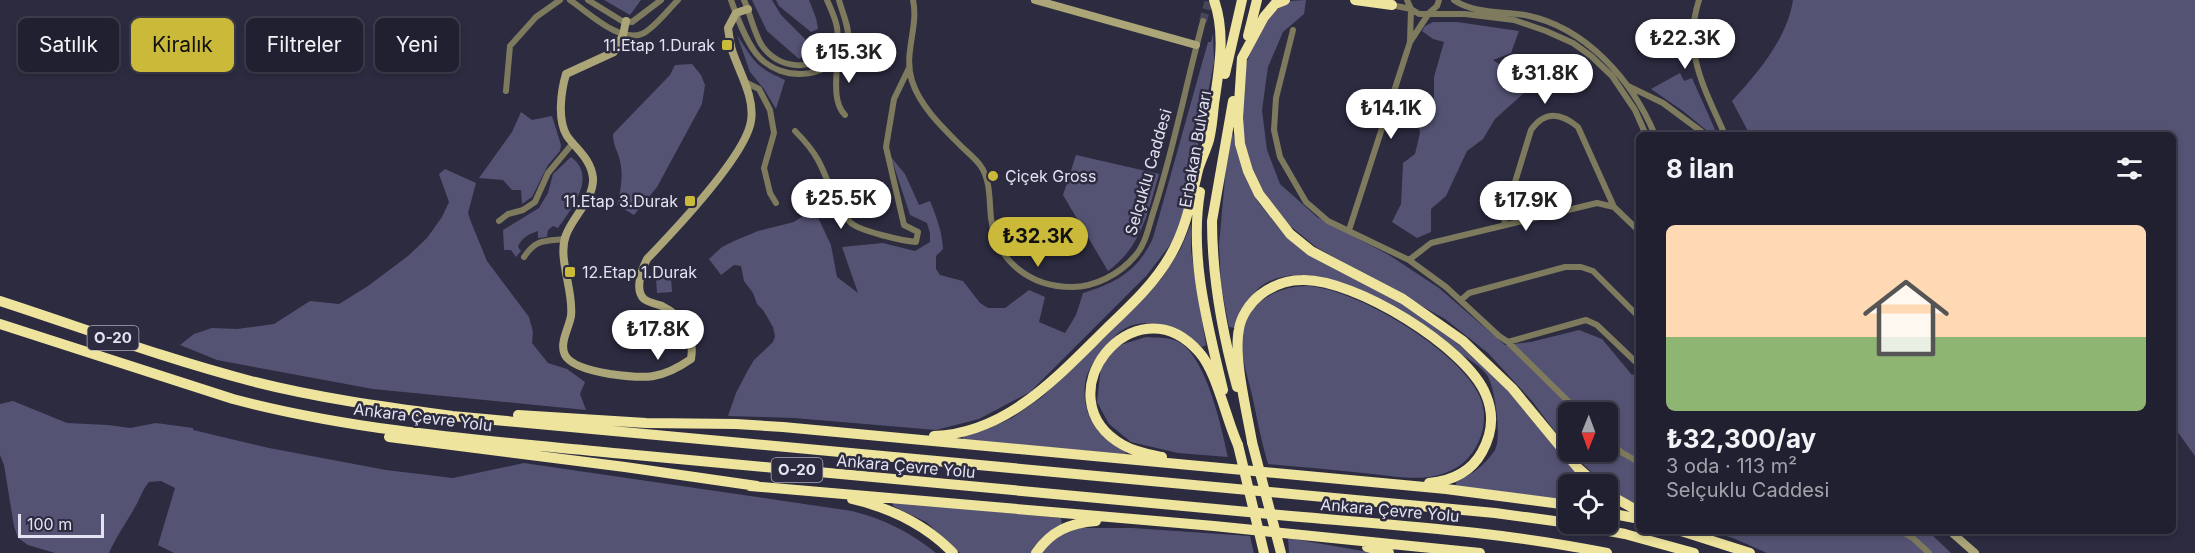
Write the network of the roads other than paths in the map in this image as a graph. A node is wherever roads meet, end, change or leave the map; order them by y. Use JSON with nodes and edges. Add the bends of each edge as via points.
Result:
{"nodes":[{"id":1,"x":560,"y":0,"type":"edge"},
{"id":2,"x":570,"y":0,"type":"edge"},
{"id":3,"x":588,"y":0,"type":"edge"},
{"id":4,"x":660,"y":0,"type":"edge"},
{"id":5,"x":678,"y":0,"type":"edge"},
{"id":6,"x":731,"y":0,"type":"edge"},
{"id":7,"x":744,"y":0,"type":"edge"},
{"id":8,"x":827,"y":0,"type":"edge"},
{"id":9,"x":839,"y":0,"type":"edge"},
{"id":10,"x":913,"y":0,"type":"edge"},
{"id":11,"x":1035,"y":0,"type":"edge"},
{"id":12,"x":1072,"y":0,"type":"edge"},
{"id":13,"x":1214,"y":0,"type":"edge"},
{"id":14,"x":1242,"y":0,"type":"edge"},
{"id":15,"x":1257,"y":0,"type":"edge"},
{"id":16,"x":1285,"y":0,"type":"edge"},
{"id":17,"x":1354,"y":0,"type":"edge"},
{"id":18,"x":1374,"y":0,"type":"edge"},
{"id":19,"x":1407,"y":0,"type":"edge"},
{"id":20,"x":1439,"y":0,"type":"edge"},
{"id":21,"x":1454,"y":0,"type":"edge"},
{"id":22,"x":1699,"y":0,"type":"edge"},
{"id":23,"x":1392,"y":5,"type":"junction"},
{"id":24,"x":748,"y":9,"type":"junction"},
{"id":25,"x":1411,"y":9,"type":"junction"},
{"id":26,"x":1070,"y":10,"type":"junction"},
{"id":27,"x":1429,"y":13,"type":"junction"},
{"id":28,"x":735,"y":14,"type":"junction"},
{"id":29,"x":626,"y":21,"type":"junction"},
{"id":30,"x":1203,"y":21,"type":"tunnel mouth"},
{"id":31,"x":1293,"y":30,"type":"dead end"},
{"id":32,"x":623,"y":34,"type":"junction"},
{"id":33,"x":1410,"y":42,"type":"junction"},
{"id":34,"x":1196,"y":45,"type":"junction"},
{"id":35,"x":1242,"y":58,"type":"junction"},
{"id":36,"x":837,"y":60,"type":"junction"},
{"id":37,"x":909,"y":68,"type":"junction"},
{"id":38,"x":745,"y":82,"type":"junction"},
{"id":39,"x":1627,"y":85,"type":"junction"},
{"id":40,"x":506,"y":91,"type":"dead end"},
{"id":41,"x":845,"y":115,"type":"dead end"},
{"id":42,"x":795,"y":131,"type":"dead end"},
{"id":43,"x":1645,"y":132,"type":"edge"},
{"id":44,"x":1653,"y":132,"type":"edge"},
{"id":45,"x":1702,"y":132,"type":"edge"},
{"id":46,"x":1724,"y":132,"type":"edge"},
{"id":47,"x":1209,"y":138,"type":"junction"},
{"id":48,"x":573,"y":143,"type":"junction"},
{"id":49,"x":776,"y":203,"type":"dead end"},
{"id":50,"x":1614,"y":207,"type":"junction"},
{"id":51,"x":499,"y":221,"type":"dead end"},
{"id":52,"x":1505,"y":225,"type":"junction"},
{"id":53,"x":1636,"y":228,"type":"edge"},
{"id":54,"x":1348,"y":230,"type":"junction"},
{"id":55,"x":565,"y":239,"type":"junction"},
{"id":56,"x":524,"y":257,"type":"dead end"},
{"id":57,"x":1409,"y":260,"type":"junction"},
{"id":58,"x":1461,"y":300,"type":"junction"},
{"id":59,"x":0,"y":301,"type":"edge"},
{"id":60,"x":1636,"y":314,"type":"edge"},
{"id":61,"x":0,"y":324,"type":"edge"},
{"id":62,"x":1508,"y":342,"type":"junction"},
{"id":63,"x":1636,"y":362,"type":"edge"},
{"id":64,"x":285,"y":388,"type":"junction"},
{"id":65,"x":1569,"y":402,"type":"edge"},
{"id":66,"x":272,"y":409,"type":"junction"},
{"id":67,"x":864,"y":435,"type":"junction"},
{"id":68,"x":1252,"y":442,"type":"junction"},
{"id":69,"x":1238,"y":445,"type":"junction"},
{"id":70,"x":1618,"y":449,"type":"edge"},
{"id":71,"x":1636,"y":461,"type":"edge"},
{"id":72,"x":1585,"y":474,"type":"edge"},
{"id":73,"x":1287,"y":475,"type":"junction"},
{"id":74,"x":1361,"y":482,"type":"junction"},
{"id":75,"x":750,"y":486,"type":"junction"},
{"id":76,"x":1618,"y":500,"type":"edge"},
{"id":77,"x":1558,"y":503,"type":"edge"},
{"id":78,"x":1636,"y":510,"type":"edge"},
{"id":79,"x":1618,"y":515,"type":"edge"},
{"id":80,"x":1636,"y":518,"type":"edge"},
{"id":81,"x":1558,"y":521,"type":"edge"},
{"id":82,"x":1214,"y":526,"type":"junction"},
{"id":83,"x":1618,"y":533,"type":"edge"},
{"id":84,"x":1287,"y":534,"type":"junction"},
{"id":85,"x":1691,"y":534,"type":"edge"},
{"id":86,"x":1702,"y":534,"type":"edge"},
{"id":87,"x":1906,"y":534,"type":"edge"},
{"id":88,"x":1953,"y":534,"type":"edge"},
{"id":89,"x":953,"y":553,"type":"edge"},
{"id":90,"x":1036,"y":553,"type":"edge"},
{"id":91,"x":1264,"y":553,"type":"edge"},
{"id":92,"x":1281,"y":553,"type":"edge"},
{"id":93,"x":1389,"y":553,"type":"edge"},
{"id":94,"x":1480,"y":553,"type":"edge"},
{"id":95,"x":1607,"y":553,"type":"edge"},
{"id":96,"x":1694,"y":553,"type":"edge"},
{"id":97,"x":1751,"y":553,"type":"edge"},
{"id":98,"x":1929,"y":553,"type":"edge"},
{"id":99,"x":1975,"y":553,"type":"edge"}],
"edges":[{"from":1,"to":40,"type":"street","via":[[536,17],[510,46]]},
{"from":2,"to":32,"type":"street","via":[[612,31]]},
{"from":3,"to":29,"type":"street"},
{"from":4,"to":29,"type":"street","via":[[632,22]]},
{"from":5,"to":32,"type":"street","via":[[643,33]]},
{"from":6,"to":28,"type":"street"},
{"from":7,"to":24,"type":"street"},
{"from":8,"to":24,"type":"street","via":[[836,22],[837,40],[832,52],[818,63],[800,67],[768,54]]},
{"from":9,"to":36,"type":"street","via":[[849,33],[848,44]]},
{"from":10,"to":37,"type":"street","name":"Selçuklu Caddesi"},
{"from":11,"to":26,"type":"street"},
{"from":12,"to":26,"type":"street"},
{"from":13,"to":47,"type":"highway","via":[[1222,38]]},
{"from":14,"to":47,"type":"highway","name":"Erbakan Bulvarı"},
{"from":15,"to":35,"type":"highway","name":"Erbakan Bulvarı"},
{"from":16,"to":35,"type":"highway","via":[[1275,4],[1264,17]]},
{"from":17,"to":23,"type":"highway"},
{"from":18,"to":23,"type":"street"},
{"from":19,"to":25,"type":"street"},
{"from":20,"to":27,"type":"street"},
{"from":21,"to":39,"type":"street","via":[[1478,10],[1531,16],[1571,33],[1595,51]]},
{"from":22,"to":46,"type":"street","via":[[1692,20],[1693,47],[1699,76]]},
{"from":23,"to":25,"type":"street"},
{"from":24,"to":28,"type":"street"},
{"from":25,"to":27,"type":"street","via":[[1419,14]]},
{"from":25,"to":33,"type":"street"},
{"from":26,"to":34,"type":"street"},
{"from":27,"to":33,"type":"street"},
{"from":27,"to":43,"type":"street","via":[[1514,20],[1573,43],[1612,76]]},
{"from":28,"to":36,"type":"street","via":[[759,57],[770,65],[797,74],[812,74]]},
{"from":28,"to":38,"type":"street","via":[[728,28]]},
{"from":29,"to":32,"type":"street"},
{"from":30,"to":34,"type":"street","name":"Selçuklu Caddesi"},
{"from":31,"to":54,"type":"street","via":[[1276,98],[1275,130],[1280,157],[1306,202],[1328,221]]},
{"from":32,"to":48,"type":"street","via":[[614,52],[566,74],[561,89],[562,124]]},
{"from":33,"to":54,"type":"street"},
{"from":34,"to":37,"type":"street","name":"Selçuklu Caddesi","via":[[1145,240],[1136,256],[1121,268],[1086,287],[1038,282],[1012,266],[996,239],[990,194],[981,165],[923,103]]},
{"from":35,"to":68,"type":"highway","name":"Erbakan Bulvarı","via":[[1212,238],[1222,321]]},
{"from":35,"to":72,"type":"highway","via":[[1240,144],[1255,187],[1277,219],[1311,251],[1402,299],[1463,341],[1512,388]]},
{"from":36,"to":41,"type":"street","via":[[836,93]]},
{"from":37,"to":42,"type":"street","via":[[894,99],[886,147],[904,225],[918,232],[916,242],[852,224],[838,205],[818,159]]},
{"from":38,"to":49,"type":"street","via":[[759,89],[770,110],[774,133],[764,168]]},
{"from":38,"to":55,"type":"street","via":[[752,121],[743,142],[726,169],[647,259],[642,270],[640,291],[644,299],[678,316],[687,326],[693,348],[691,359],[675,370],[644,379],[572,363],[563,347],[571,315]]},
{"from":39,"to":44,"type":"street"},
{"from":39,"to":45,"type":"street","via":[[1663,103]]},
{"from":47,"to":67,"type":"highway","via":[[1189,211],[1170,257],[1144,291],[1048,385],[1010,413],[978,428],[938,436]]},
{"from":47,"to":69,"type":"highway","name":"Erbakan Bulvarı","via":[[1198,205],[1199,272],[1210,336]]},
{"from":48,"to":51,"type":"street","via":[[548,173],[535,202]]},
{"from":48,"to":55,"type":"street","via":[[589,163],[593,180]]},
{"from":50,"to":52,"type":"street","via":[[1597,203]]},
{"from":50,"to":52,"type":"street","via":[[1578,127],[1568,118],[1553,115],[1538,120],[1531,130]]},
{"from":50,"to":53,"type":"street"},
{"from":52,"to":57,"type":"street","via":[[1431,243]]},
{"from":54,"to":57,"type":"street"},
{"from":55,"to":56,"type":"street","via":[[532,245]]},
{"from":57,"to":58,"type":"street"},
{"from":58,"to":60,"type":"street","via":[[1469,293],[1544,272],[1581,267],[1593,271]]},
{"from":58,"to":62,"type":"street"},
{"from":59,"to":64,"type":"highway","name":"Ankara Çevre Yolu","number":"O-20","via":[[225,374]]},
{"from":61,"to":66,"type":"highway","name":"Ankara Çevre Yolu","number":"O-20"},
{"from":62,"to":63,"type":"street","via":[[1586,320],[1597,325]]},
{"from":62,"to":65,"type":"street"},
{"from":64,"to":67,"type":"highway","via":[[480,412],[646,423],[760,425]]},
{"from":64,"to":81,"type":"highway","name":"Ankara Çevre Yolu","number":"O-20","via":[[452,416]]},
{"from":66,"to":75,"type":"highway","via":[[366,433],[421,442]]},
{"from":66,"to":95,"type":"highway","name":"Ankara Çevre Yolu","number":"O-20","via":[[402,432],[1465,531]]},
{"from":67,"to":73,"type":"highway"},
{"from":68,"to":74,"type":"highway","via":[[1237,342],[1246,310],[1262,293],[1289,281],[1320,281],[1352,290],[1416,326],[1460,360],[1482,386],[1491,422],[1481,454],[1449,480]]},
{"from":68,"to":92,"type":"highway","bridge":true},
{"from":69,"to":73,"type":"highway","via":[[1208,365],[1188,340],[1167,331],[1148,329],[1119,339],[1104,353],[1094,373],[1091,396],[1097,419],[1113,439],[1144,453]]},
{"from":69,"to":91,"type":"highway","bridge":true},
{"from":70,"to":71,"type":"street"},
{"from":73,"to":74,"type":"highway"},
{"from":74,"to":77,"type":"highway"},
{"from":75,"to":82,"type":"highway"},
{"from":75,"to":89,"type":"highway","via":[[842,497],[880,506],[913,521]]},
{"from":76,"to":78,"type":"highway"},
{"from":79,"to":80,"type":"highway"},
{"from":82,"to":84,"type":"highway"},
{"from":82,"to":90,"type":"highway","via":[[1073,524],[1048,538]]},
{"from":83,"to":96,"type":"highway","name":"Ankara Çevre Yolu","number":"O-20"},
{"from":84,"to":93,"type":"highway"},
{"from":84,"to":94,"type":"highway"},
{"from":85,"to":97,"type":"highway"},
{"from":86,"to":97,"type":"highway"},
{"from":87,"to":98,"type":"street"},
{"from":88,"to":99,"type":"street"}]}
